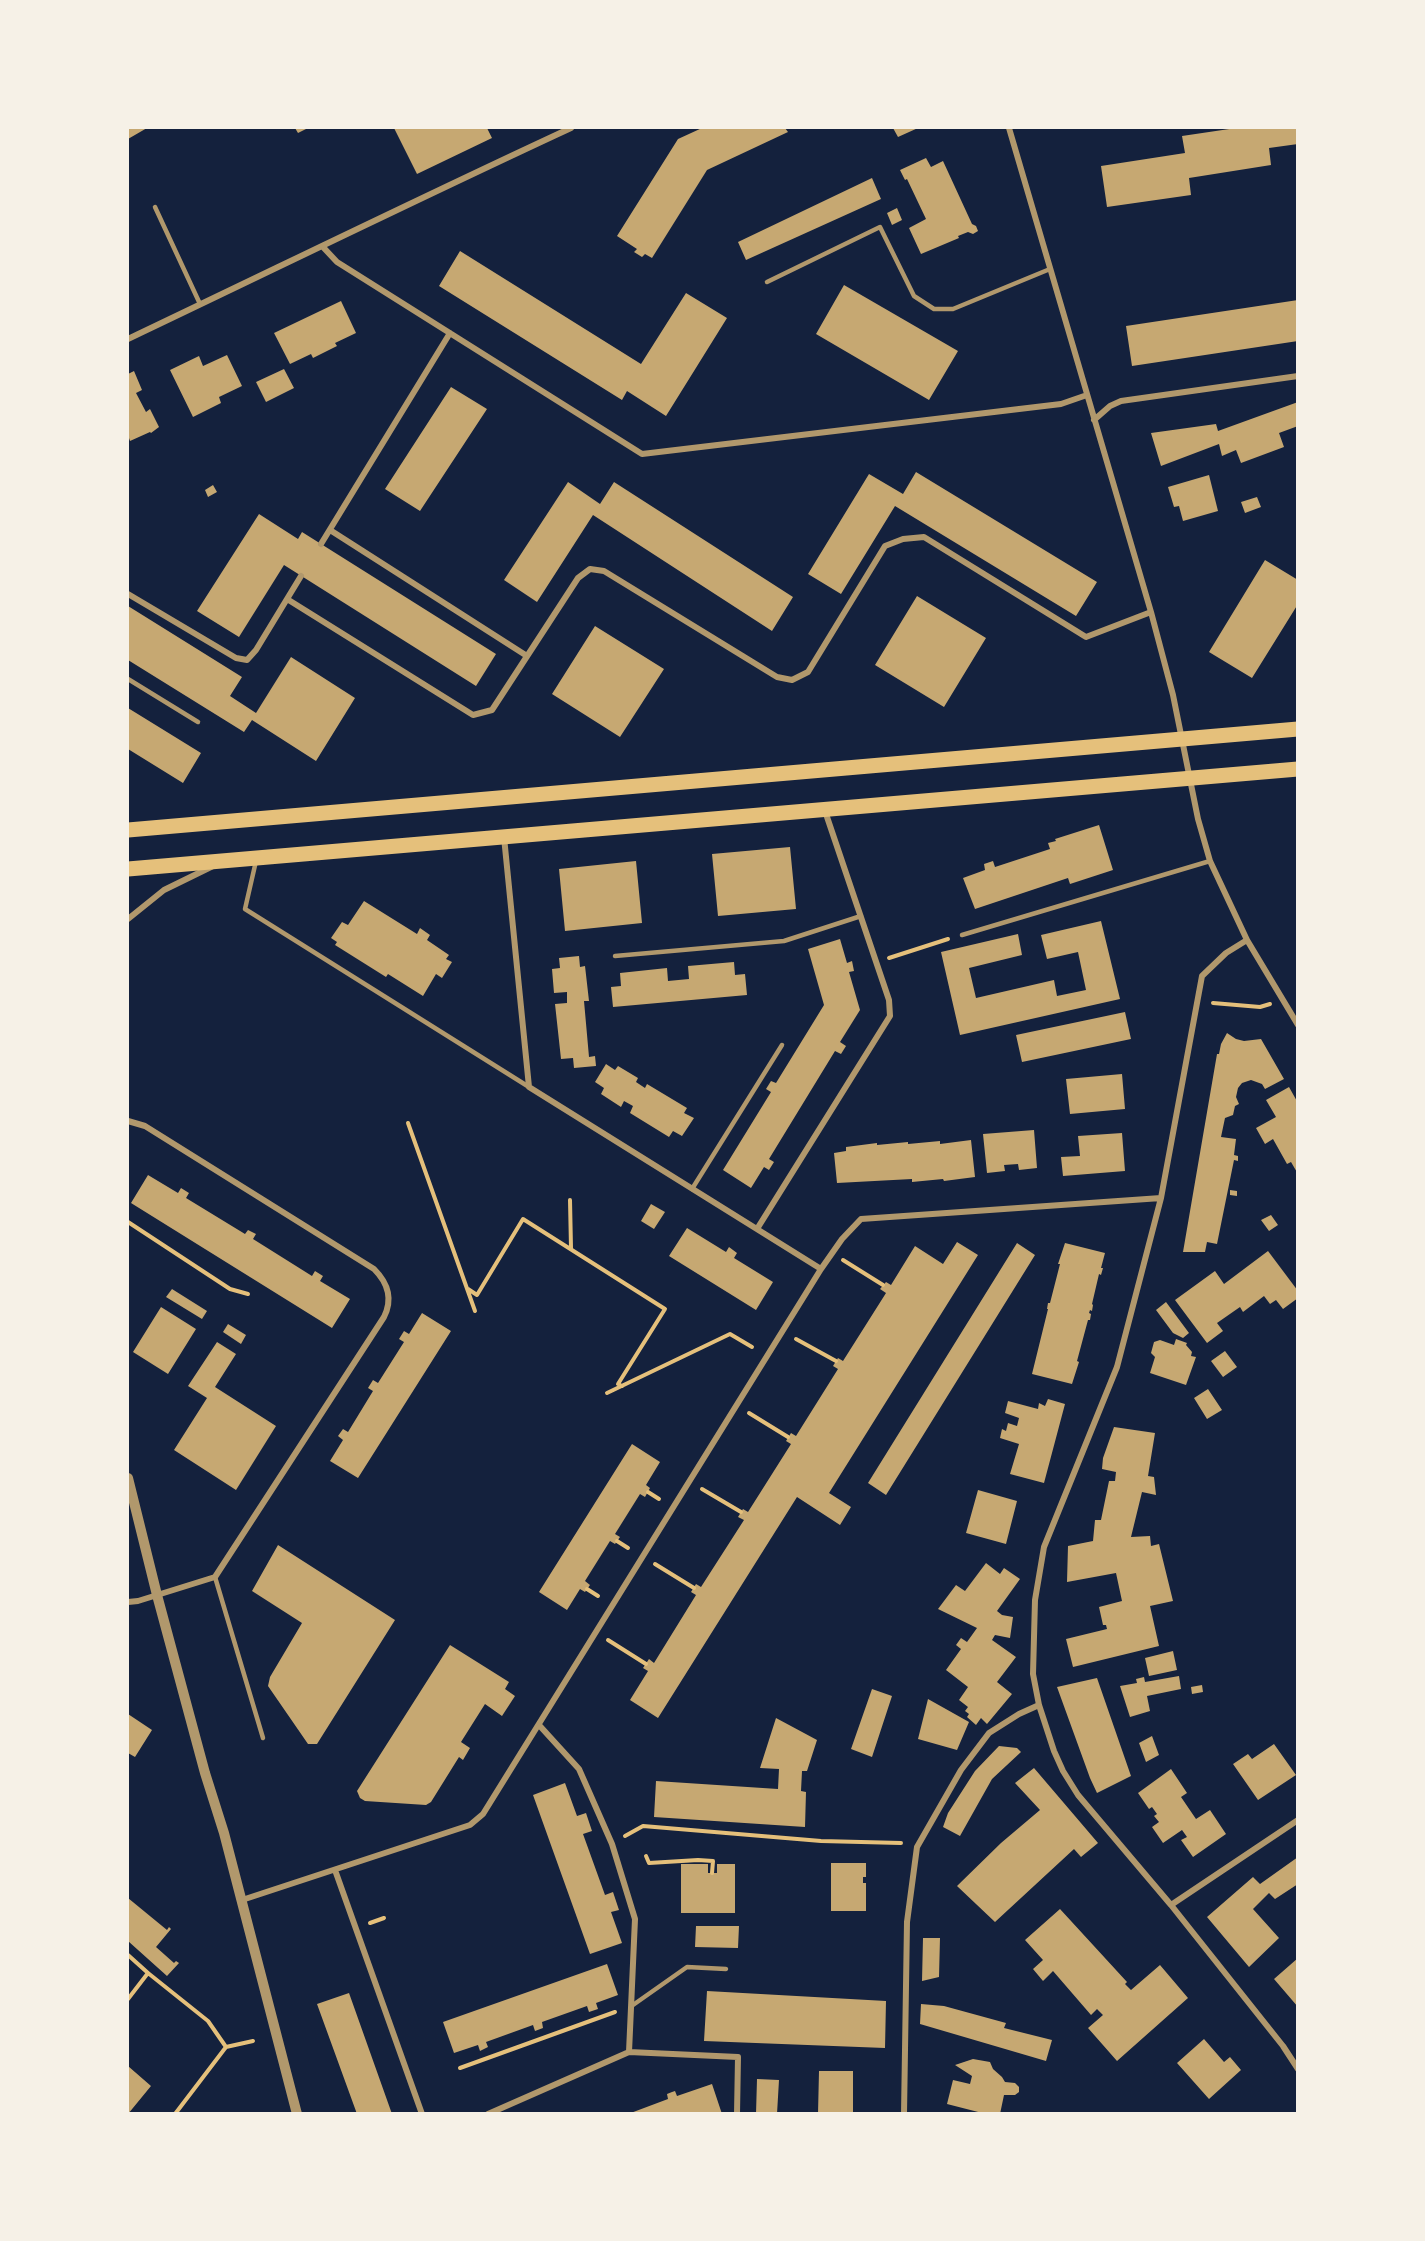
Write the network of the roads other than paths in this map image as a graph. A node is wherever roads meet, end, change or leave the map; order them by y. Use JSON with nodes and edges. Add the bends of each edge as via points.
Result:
{"nodes":[{"id":1,"x":571,"y":128,"type":"edge"},
{"id":2,"x":1009,"y":128,"type":"edge"},
{"id":3,"x":155,"y":207,"type":"dead end"},
{"id":4,"x":322,"y":246,"type":"junction"},
{"id":5,"x":1050,"y":269,"type":"junction"},
{"id":6,"x":767,"y":282,"type":"dead end"},
{"id":7,"x":200,"y":304,"type":"junction"},
{"id":8,"x":450,"y":333,"type":"junction"},
{"id":9,"x":128,"y":339,"type":"edge"},
{"id":10,"x":1298,"y":376,"type":"edge"},
{"id":11,"x":1087,"y":395,"type":"junction"},
{"id":12,"x":1094,"y":420,"type":"junction"},
{"id":13,"x":330,"y":530,"type":"junction"},
{"id":14,"x":321,"y":544,"type":"dead end"},
{"id":15,"x":301,"y":576,"type":"dead end"},
{"id":16,"x":128,"y":594,"type":"edge"},
{"id":17,"x":287,"y":599,"type":"junction"},
{"id":18,"x":1151,"y":612,"type":"junction"},
{"id":19,"x":527,"y":656,"type":"junction"},
{"id":20,"x":128,"y":679,"type":"edge"},
{"id":21,"x":198,"y":722,"type":"dead end"},
{"id":22,"x":1298,"y":729,"type":"edge"},
{"id":23,"x":1182,"y":739,"type":"junction"},
{"id":24,"x":1298,"y":769,"type":"edge"},
{"id":25,"x":1190,"y":778,"type":"junction"},
{"id":26,"x":825,"y":809,"type":"junction"},
{"id":27,"x":128,"y":830,"type":"edge"},
{"id":28,"x":504,"y":837,"type":"junction"},
{"id":29,"x":257,"y":858,"type":"junction"},
{"id":30,"x":225,"y":860,"type":"junction"},
{"id":31,"x":1209,"y":861,"type":"junction"},
{"id":32,"x":128,"y":869,"type":"edge"},
{"id":33,"x":861,"y":916,"type":"junction"},
{"id":34,"x":128,"y":920,"type":"edge"},
{"id":35,"x":962,"y":935,"type":"road end"},
{"id":36,"x":1247,"y":940,"type":"junction"},
{"id":37,"x":615,"y":956,"type":"dead end"},
{"id":38,"x":1298,"y":1025,"type":"edge"},
{"id":39,"x":782,"y":1045,"type":"dead end"},
{"id":40,"x":529,"y":1087,"type":"junction"},
{"id":41,"x":128,"y":1120,"type":"edge"},
{"id":42,"x":692,"y":1189,"type":"junction"},
{"id":43,"x":1161,"y":1198,"type":"junction"},
{"id":44,"x":757,"y":1229,"type":"junction"},
{"id":45,"x":821,"y":1269,"type":"junction"},
{"id":46,"x":128,"y":1478,"type":"edge"},
{"id":47,"x":215,"y":1577,"type":"junction"},
{"id":48,"x":157,"y":1595,"type":"junction"},
{"id":49,"x":128,"y":1602,"type":"edge"},
{"id":50,"x":1039,"y":1705,"type":"junction"},
{"id":51,"x":539,"y":1725,"type":"junction"},
{"id":52,"x":263,"y":1738,"type":"dead end"},
{"id":53,"x":1298,"y":1820,"type":"edge"},
{"id":54,"x":335,"y":1870,"type":"junction"},
{"id":55,"x":242,"y":1900,"type":"junction"},
{"id":56,"x":1171,"y":1905,"type":"junction"},
{"id":57,"x":726,"y":1969,"type":"dead end"},
{"id":58,"x":633,"y":2005,"type":"junction"},
{"id":59,"x":630,"y":2052,"type":"junction"},
{"id":60,"x":1298,"y":2069,"type":"edge"},
{"id":61,"x":297,"y":2114,"type":"edge"},
{"id":62,"x":422,"y":2114,"type":"edge"},
{"id":63,"x":488,"y":2114,"type":"edge"},
{"id":64,"x":737,"y":2114,"type":"edge"},
{"id":65,"x":904,"y":2114,"type":"edge"}],
"edges":[{"from":1,"to":4,"type":"street"},
{"from":2,"to":5,"type":"street"},
{"from":3,"to":7,"type":"lane"},
{"from":4,"to":7,"type":"street"},
{"from":4,"to":8,"type":"street","via":[[337,262]]},
{"from":5,"to":6,"type":"lane","via":[[953,309],[934,309],[914,296],[880,227]]},
{"from":5,"to":11,"type":"street"},
{"from":7,"to":9,"type":"street"},
{"from":8,"to":11,"type":"street","via":[[642,454],[1061,404]]},
{"from":8,"to":13,"type":"street"},
{"from":10,"to":12,"type":"street","via":[[1121,401]]},
{"from":11,"to":12,"type":"street"},
{"from":12,"to":18,"type":"street"},
{"from":13,"to":14,"type":"street"},
{"from":13,"to":19,"type":"street"},
{"from":15,"to":17,"type":"street"},
{"from":16,"to":17,"type":"street","via":[[236,658],[247,660]]},
{"from":17,"to":19,"type":"street","via":[[473,715],[492,710]]},
{"from":18,"to":19,"type":"street","via":[[1086,637],[924,537],[885,546],[808,672],[792,680],[777,677],[604,572],[590,569],[578,578]]},
{"from":18,"to":23,"type":"street"},
{"from":20,"to":21,"type":"lane"},
{"from":22,"to":23,"type":"main road"},
{"from":23,"to":25,"type":"street"},
{"from":23,"to":27,"type":"main road"},
{"from":24,"to":25,"type":"main road"},
{"from":25,"to":26,"type":"main road"},
{"from":25,"to":31,"type":"street"},
{"from":26,"to":28,"type":"main road"},
{"from":26,"to":33,"type":"street"},
{"from":28,"to":29,"type":"main road"},
{"from":28,"to":40,"type":"street"},
{"from":29,"to":30,"type":"main road"},
{"from":29,"to":40,"type":"lane","via":[[245,909]]},
{"from":30,"to":32,"type":"main road"},
{"from":30,"to":34,"type":"street","via":[[164,890]]},
{"from":31,"to":35,"type":"lane"},
{"from":31,"to":36,"type":"street"},
{"from":33,"to":37,"type":"lane","via":[[784,941]]},
{"from":33,"to":44,"type":"street","via":[[889,1000],[890,1016]]},
{"from":36,"to":38,"type":"street"},
{"from":36,"to":43,"type":"street","via":[[1226,953],[1203,976]]},
{"from":39,"to":42,"type":"lane"},
{"from":40,"to":42,"type":"street"},
{"from":41,"to":47,"type":"street","via":[[145,1126],[374,1269],[388,1290],[384,1317]]},
{"from":42,"to":44,"type":"street"},
{"from":43,"to":45,"type":"street","via":[[861,1219]]},
{"from":43,"to":50,"type":"street","via":[[1117,1367],[1044,1547],[1035,1600],[1033,1674]]},
{"from":44,"to":45,"type":"street"},
{"from":45,"to":51,"type":"street"},
{"from":46,"to":48,"type":"street"},
{"from":47,"to":48,"type":"street"},
{"from":47,"to":52,"type":"lane"},
{"from":48,"to":49,"type":"street"},
{"from":48,"to":55,"type":"street"},
{"from":50,"to":56,"type":"street","via":[[1063,1772],[1078,1795]]},
{"from":50,"to":65,"type":"street","via":[[989,1733],[961,1770],[917,1847],[907,1922]]},
{"from":51,"to":54,"type":"street","via":[[483,1814],[470,1825]]},
{"from":51,"to":58,"type":"street","via":[[579,1769],[612,1844],[635,1919]]},
{"from":53,"to":56,"type":"street"},
{"from":54,"to":55,"type":"street"},
{"from":54,"to":62,"type":"street"},
{"from":55,"to":61,"type":"street"},
{"from":56,"to":60,"type":"street"},
{"from":57,"to":58,"type":"lane","via":[[687,1967]]},
{"from":58,"to":59,"type":"street"},
{"from":59,"to":63,"type":"street"},
{"from":59,"to":64,"type":"street","via":[[738,2056]]}]}
